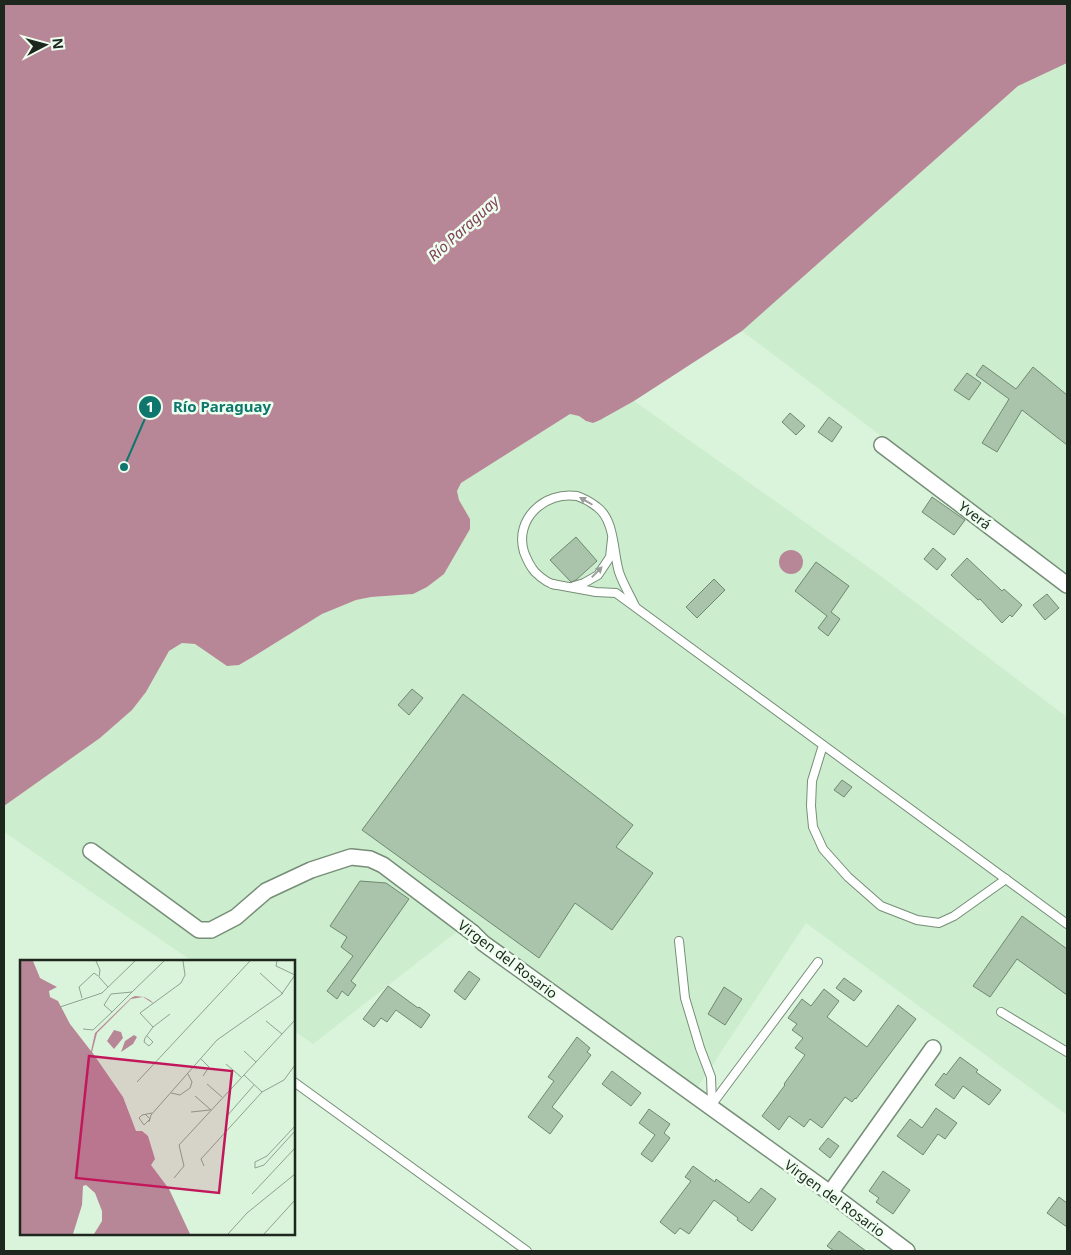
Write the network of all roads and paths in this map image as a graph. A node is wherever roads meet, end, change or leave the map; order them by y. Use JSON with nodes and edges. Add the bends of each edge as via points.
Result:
{"nodes":[{"id":1,"x":882,"y":445,"type":"dead end"},
{"id":2,"x":612,"y":539,"type":"junction"},
{"id":3,"x":552,"y":584,"type":"junction"},
{"id":4,"x":1067,"y":585,"type":"edge"},
{"id":5,"x":636,"y":608,"type":"junction"},
{"id":6,"x":823,"y":745,"type":"junction"},
{"id":7,"x":91,"y":851,"type":"dead end"},
{"id":8,"x":1006,"y":879,"type":"junction"},
{"id":9,"x":1067,"y":924,"type":"edge"},
{"id":10,"x":679,"y":941,"type":"dead end"},
{"id":11,"x":818,"y":962,"type":"dead end"},
{"id":12,"x":1001,"y":1012,"type":"dead end"},
{"id":13,"x":933,"y":1048,"type":"dead end"},
{"id":14,"x":1067,"y":1052,"type":"edge"},
{"id":15,"x":295,"y":1083,"type":"edge"},
{"id":16,"x":711,"y":1105,"type":"junction"},
{"id":17,"x":830,"y":1193,"type":"junction"},
{"id":18,"x":527,"y":1251,"type":"edge"},
{"id":19,"x":908,"y":1251,"type":"edge"}],
"edges":[{"from":1,"to":4,"type":"street","name":"Yverá"},
{"from":3,"to":2,"type":"lane","one_way":true,"via":[[575,586],[598,575],[610,557]]},
{"from":2,"to":3,"type":"lane","one_way":true,"via":[[607,519],[599,508],[579,497],[559,496],[538,506],[523,528],[522,544],[528,565]]},
{"from":2,"to":5,"type":"lane","via":[[618,571]]},
{"from":3,"to":5,"type":"lane","via":[[616,594]]},
{"from":5,"to":6,"type":"lane"},
{"from":6,"to":8,"type":"lane"},
{"from":6,"to":8,"type":"lane","via":[[812,781],[813,827],[824,849],[848,877],[881,906],[917,920],[938,923],[954,916]]},
{"from":7,"to":16,"type":"street","name":"Virgen del Rosario","via":[[199,930],[211,930],[236,917],[266,891],[311,870],[352,857],[370,859],[383,865],[484,943]]},
{"from":8,"to":9,"type":"lane"},
{"from":10,"to":16,"type":"lane","via":[[685,998],[711,1077]]},
{"from":11,"to":16,"type":"lane"},
{"from":12,"to":14,"type":"lane"},
{"from":13,"to":17,"type":"street"},
{"from":15,"to":18,"type":"lane"},
{"from":16,"to":17,"type":"street","name":"Virgen del Rosario"},
{"from":17,"to":19,"type":"street","name":"Virgen del Rosario"}]}
